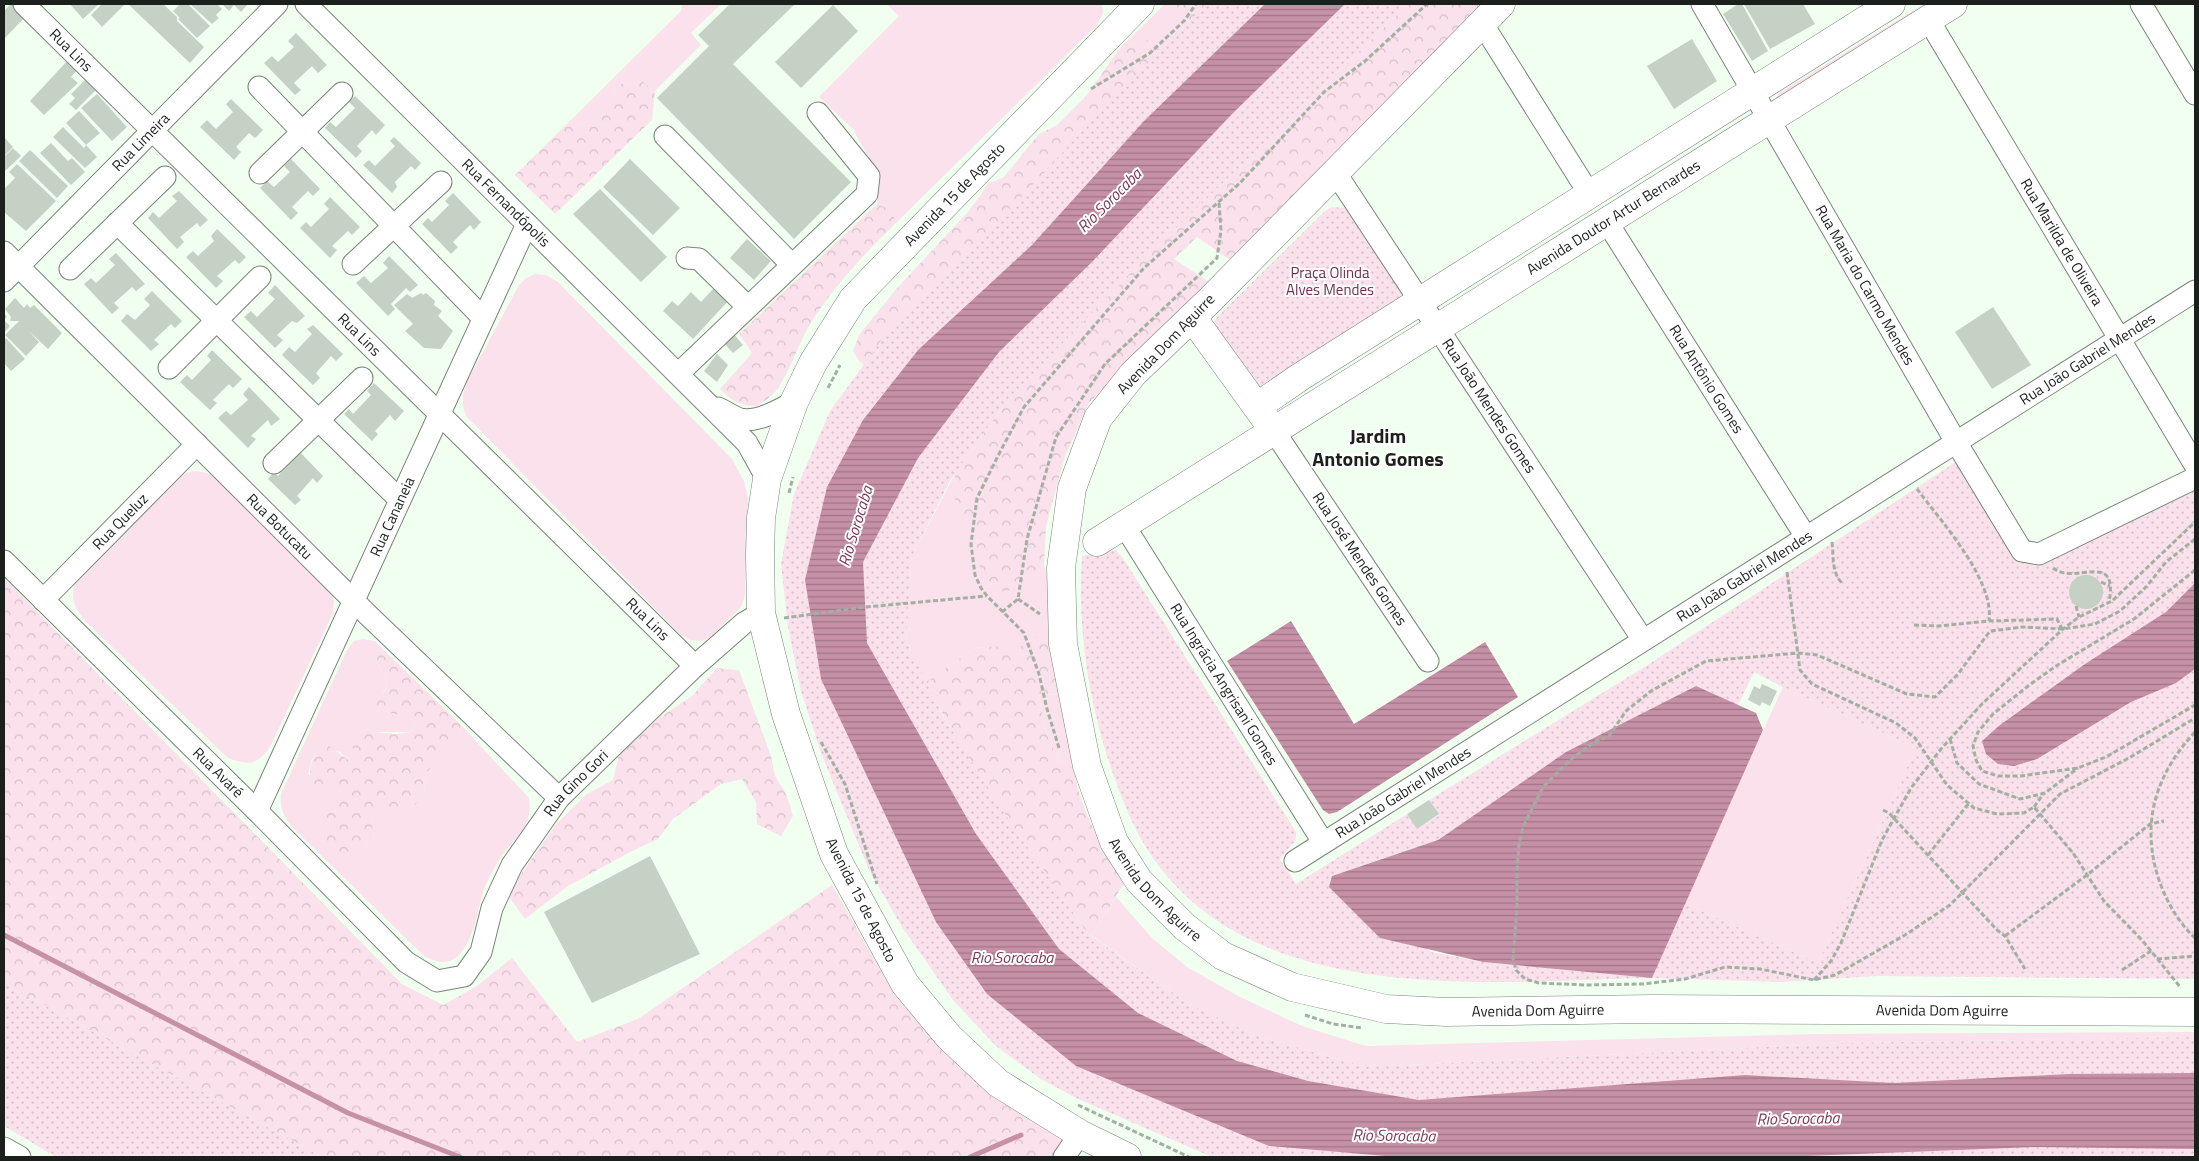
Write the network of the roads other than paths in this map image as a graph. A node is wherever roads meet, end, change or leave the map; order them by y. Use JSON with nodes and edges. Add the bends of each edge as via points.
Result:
{"nodes":[{"id":1,"x":24,"y":4,"type":"edge"},
{"id":2,"x":277,"y":4,"type":"edge"},
{"id":3,"x":306,"y":4,"type":"edge"},
{"id":4,"x":1501,"y":4,"type":"edge"},
{"id":5,"x":1702,"y":4,"type":"edge"},
{"id":6,"x":1892,"y":4,"type":"edge"},
{"id":7,"x":1953,"y":4,"type":"edge"},
{"id":8,"x":2141,"y":4,"type":"edge"},
{"id":9,"x":1134,"y":6,"type":"edge"},
{"id":10,"x":1928,"y":19,"type":"junction"},
{"id":11,"x":1482,"y":24,"type":"junction"},
{"id":12,"x":259,"y":87,"type":"dead end"},
{"id":13,"x":342,"y":93,"type":"dead end"},
{"id":14,"x":1753,"y":93,"type":"junction"},
{"id":15,"x":2195,"y":94,"type":"edge"},
{"id":16,"x":818,"y":113,"type":"dead end"},
{"id":17,"x":1770,"y":119,"type":"junction"},
{"id":18,"x":152,"y":131,"type":"junction"},
{"id":19,"x":302,"y":132,"type":"junction"},
{"id":20,"x":664,"y":136,"type":"dead end"},
{"id":21,"x":1336,"y":172,"type":"junction"},
{"id":22,"x":260,"y":173,"type":"dead end"},
{"id":23,"x":165,"y":177,"type":"dead end"},
{"id":24,"x":441,"y":182,"type":"dead end"},
{"id":25,"x":1590,"y":195,"type":"junction"},
{"id":26,"x":1607,"y":222,"type":"junction"},
{"id":27,"x":117,"y":224,"type":"junction"},
{"id":28,"x":527,"y":224,"type":"junction"},
{"id":29,"x":394,"y":226,"type":"junction"},
{"id":30,"x":686,"y":258,"type":"dead end"},
{"id":31,"x":353,"y":264,"type":"dead end"},
{"id":32,"x":792,"y":265,"type":"junction"},
{"id":33,"x":8,"y":266,"type":"edge"},
{"id":34,"x":70,"y":269,"type":"dead end"},
{"id":35,"x":260,"y":277,"type":"dead end"},
{"id":36,"x":2195,"y":291,"type":"edge"},
{"id":37,"x":1420,"y":301,"type":"junction"},
{"id":38,"x":748,"y":307,"type":"junction"},
{"id":39,"x":1192,"y":317,"type":"junction"},
{"id":40,"x":484,"y":318,"type":"junction"},
{"id":41,"x":216,"y":320,"type":"junction"},
{"id":42,"x":1438,"y":328,"type":"junction"},
{"id":43,"x":2120,"y":339,"type":"junction"},
{"id":44,"x":169,"y":368,"type":"dead end"},
{"id":45,"x":678,"y":374,"type":"junction"},
{"id":46,"x":362,"y":378,"type":"dead end"},
{"id":47,"x":794,"y":402,"type":"junction"},
{"id":48,"x":708,"y":403,"type":"junction"},
{"id":49,"x":1258,"y":406,"type":"junction"},
{"id":50,"x":439,"y":415,"type":"junction"},
{"id":51,"x":741,"y":419,"type":"junction"},
{"id":52,"x":319,"y":420,"type":"junction"},
{"id":53,"x":777,"y":428,"type":"junction"},
{"id":54,"x":1274,"y":431,"type":"junction"},
{"id":55,"x":1956,"y":442,"type":"junction"},
{"id":56,"x":197,"y":444,"type":"junction"},
{"id":57,"x":768,"y":463,"type":"junction"},
{"id":58,"x":274,"y":464,"type":"dead end"},
{"id":59,"x":2195,"y":465,"type":"edge"},
{"id":60,"x":2195,"y":478,"type":"edge"},
{"id":61,"x":400,"y":500,"type":"junction"},
{"id":62,"x":1124,"y":525,"type":"junction"},
{"id":63,"x":1806,"y":537,"type":"junction"},
{"id":64,"x":1098,"y":542,"type":"dead end"},
{"id":65,"x":4,"y":560,"type":"edge"},
{"id":66,"x":43,"y":600,"type":"junction"},
{"id":67,"x":354,"y":600,"type":"junction"},
{"id":68,"x":770,"y":616,"type":"junction"},
{"id":69,"x":1643,"y":640,"type":"junction"},
{"id":70,"x":1428,"y":661,"type":"dead end"},
{"id":71,"x":694,"y":666,"type":"junction"},
{"id":72,"x":559,"y":798,"type":"junction"},
{"id":73,"x":257,"y":810,"type":"junction"},
{"id":74,"x":1323,"y":842,"type":"junction"},
{"id":75,"x":1295,"y":860,"type":"dead end"},
{"id":76,"x":437,"y":981,"type":"joint"},
{"id":77,"x":2195,"y":1012,"type":"edge"},
{"id":78,"x":1080,"y":1134,"type":"junction"},
{"id":79,"x":4,"y":1148,"type":"edge"},
{"id":80,"x":20,"y":1157,"type":"edge"},
{"id":81,"x":1064,"y":1157,"type":"edge"},
{"id":82,"x":1127,"y":1157,"type":"edge"}],
"edges":[{"from":1,"to":18,"type":"street","name":"Rua Lins"},
{"from":2,"to":18,"type":"street","name":"Rua Limeira"},
{"from":3,"to":28,"type":"street","name":"Rua Fernandópolis"},
{"from":4,"to":11,"type":"main road","name":"Avenida Dom Aguirre"},
{"from":5,"to":14,"type":"street","name":"Rua Maria do Carmo Mendes"},
{"from":6,"to":14,"type":"main road"},
{"from":7,"to":10,"type":"main road","name":"Avenida Doutor Artur Bernardes"},
{"from":8,"to":15,"type":"street"},
{"from":9,"to":47,"type":"main road","name":"Avenida 15 de Agosto","via":[[853,299],[813,363]]},
{"from":10,"to":17,"type":"main road","name":"Avenida Doutor Artur Bernardes"},
{"from":10,"to":43,"type":"street","name":"Rua Marilda de Oliveira"},
{"from":11,"to":21,"type":"main road","name":"Avenida Dom Aguirre"},
{"from":11,"to":25,"type":"street"},
{"from":12,"to":19,"type":"street"},
{"from":13,"to":19,"type":"street"},
{"from":14,"to":17,"type":"street","name":"Rua Maria do Carmo Mendes"},
{"from":14,"to":25,"type":"main road"},
{"from":16,"to":32,"type":"street","via":[[869,176],[867,194]]},
{"from":17,"to":26,"type":"main road","name":"Avenida Doutor Artur Bernardes"},
{"from":17,"to":55,"type":"street","name":"Rua Maria do Carmo Mendes"},
{"from":18,"to":33,"type":"street","name":"Rua Limeira"},
{"from":18,"to":50,"type":"street","name":"Rua Lins"},
{"from":19,"to":22,"type":"street"},
{"from":19,"to":29,"type":"street"},
{"from":20,"to":32,"type":"street"},
{"from":21,"to":37,"type":"street","name":"Rua João Mendes Gomes"},
{"from":21,"to":39,"type":"main road","name":"Avenida Dom Aguirre"},
{"from":23,"to":27,"type":"street"},
{"from":24,"to":29,"type":"street"},
{"from":25,"to":37,"type":"main road"},
{"from":26,"to":42,"type":"main road","name":"Avenida Doutor Artur Bernardes"},
{"from":26,"to":63,"type":"street","name":"Rua Antônio Gomes"},
{"from":27,"to":34,"type":"street"},
{"from":27,"to":41,"type":"street"},
{"from":28,"to":40,"type":"street","name":"Rua Cananeia"},
{"from":28,"to":45,"type":"street","name":"Rua Fernandópolis"},
{"from":29,"to":31,"type":"street"},
{"from":29,"to":40,"type":"street"},
{"from":30,"to":38,"type":"street","via":[[699,259]]},
{"from":32,"to":38,"type":"street"},
{"from":33,"to":56,"type":"street","name":"Rua Botucatu"},
{"from":35,"to":41,"type":"street"},
{"from":36,"to":43,"type":"street","name":"Rua João Gabriel Mendes"},
{"from":37,"to":42,"type":"street","name":"Rua João Mendes Gomes"},
{"from":37,"to":49,"type":"main road"},
{"from":38,"to":45,"type":"street"},
{"from":39,"to":49,"type":"main road"},
{"from":39,"to":77,"type":"main road","name":"Avenida Dom Aguirre","via":[[1133,374],[1098,418],[1072,488],[1061,568],[1063,644],[1087,766],[1114,842],[1139,882],[1185,927],[1223,956],[1292,987],[1386,1009],[1446,1012],[1653,1009]]},
{"from":40,"to":50,"type":"street","name":"Rua Cananeia"},
{"from":41,"to":44,"type":"street"},
{"from":41,"to":52,"type":"street"},
{"from":42,"to":54,"type":"main road","name":"Avenida Doutor Artur Bernardes"},
{"from":42,"to":69,"type":"street","name":"Rua João Mendes Gomes"},
{"from":43,"to":55,"type":"street","name":"Rua João Gabriel Mendes"},
{"from":43,"to":59,"type":"street","name":"Rua Marilda de Oliveira"},
{"from":45,"to":48,"type":"street","name":"Rua Fernandópolis"},
{"from":46,"to":52,"type":"street"},
{"from":47,"to":51,"type":"street","via":[[763,416]]},
{"from":47,"to":53,"type":"main road","name":"Avenida 15 de Agosto"},
{"from":48,"to":51,"type":"street","name":"Rua Fernandópolis"},
{"from":48,"to":57,"type":"street","name":"Rua Fernandópolis"},
{"from":49,"to":54,"type":"main road"},
{"from":50,"to":61,"type":"street","name":"Rua Cananeia"},
{"from":50,"to":71,"type":"street","name":"Rua Lins"},
{"from":51,"to":53,"type":"street"},
{"from":52,"to":58,"type":"street"},
{"from":52,"to":61,"type":"street"},
{"from":53,"to":57,"type":"main road","name":"Avenida 15 de Agosto"},
{"from":54,"to":62,"type":"main road","name":"Avenida Doutor Artur Bernardes"},
{"from":54,"to":70,"type":"street","name":"Rua José Mendes Gomes"},
{"from":55,"to":60,"type":"street","name":"Rua Maria do Carmo Mendes","via":[[2022,550],[2039,554]]},
{"from":55,"to":63,"type":"street","name":"Rua João Gabriel Mendes"},
{"from":56,"to":66,"type":"street","name":"Rua Queluz"},
{"from":56,"to":67,"type":"street","name":"Rua Botucatu"},
{"from":57,"to":68,"type":"main road","name":"Avenida 15 de Agosto","via":[[760,555]]},
{"from":61,"to":67,"type":"street","name":"Rua Cananeia"},
{"from":62,"to":64,"type":"main road","name":"Avenida Doutor Artur Bernardes"},
{"from":62,"to":74,"type":"street","name":"Rua Ingrácia Angrisani Gomes"},
{"from":63,"to":69,"type":"street","name":"Rua João Gabriel Mendes"},
{"from":65,"to":66,"type":"street","name":"Rua Avaré"},
{"from":66,"to":73,"type":"street","name":"Rua Avaré"},
{"from":67,"to":72,"type":"street","name":"Rua Botucatu"},
{"from":67,"to":73,"type":"street","name":"Rua Cananeia"},
{"from":68,"to":71,"type":"street","name":"Rua Gino Gori","via":[[744,623]]},
{"from":68,"to":78,"type":"main road","name":"Avenida 15 de Agosto","via":[[786,714],[834,854],[905,984],[949,1037],[998,1083]]},
{"from":69,"to":74,"type":"street","name":"Rua João Gabriel Mendes"},
{"from":71,"to":72,"type":"street","name":"Rua Gino Gori"},
{"from":72,"to":76,"type":"street","name":"Rua Gino Gori","via":[[512,865],[492,908],[480,952],[464,976]]},
{"from":73,"to":76,"type":"street","name":"Rua Avaré","via":[[406,962]]},
{"from":74,"to":75,"type":"street","name":"Rua João Gabriel Mendes"},
{"from":78,"to":81,"type":"street"},
{"from":78,"to":82,"type":"main road","name":"Avenida 15 de Agosto"},
{"from":79,"to":80,"type":"street"}]}
